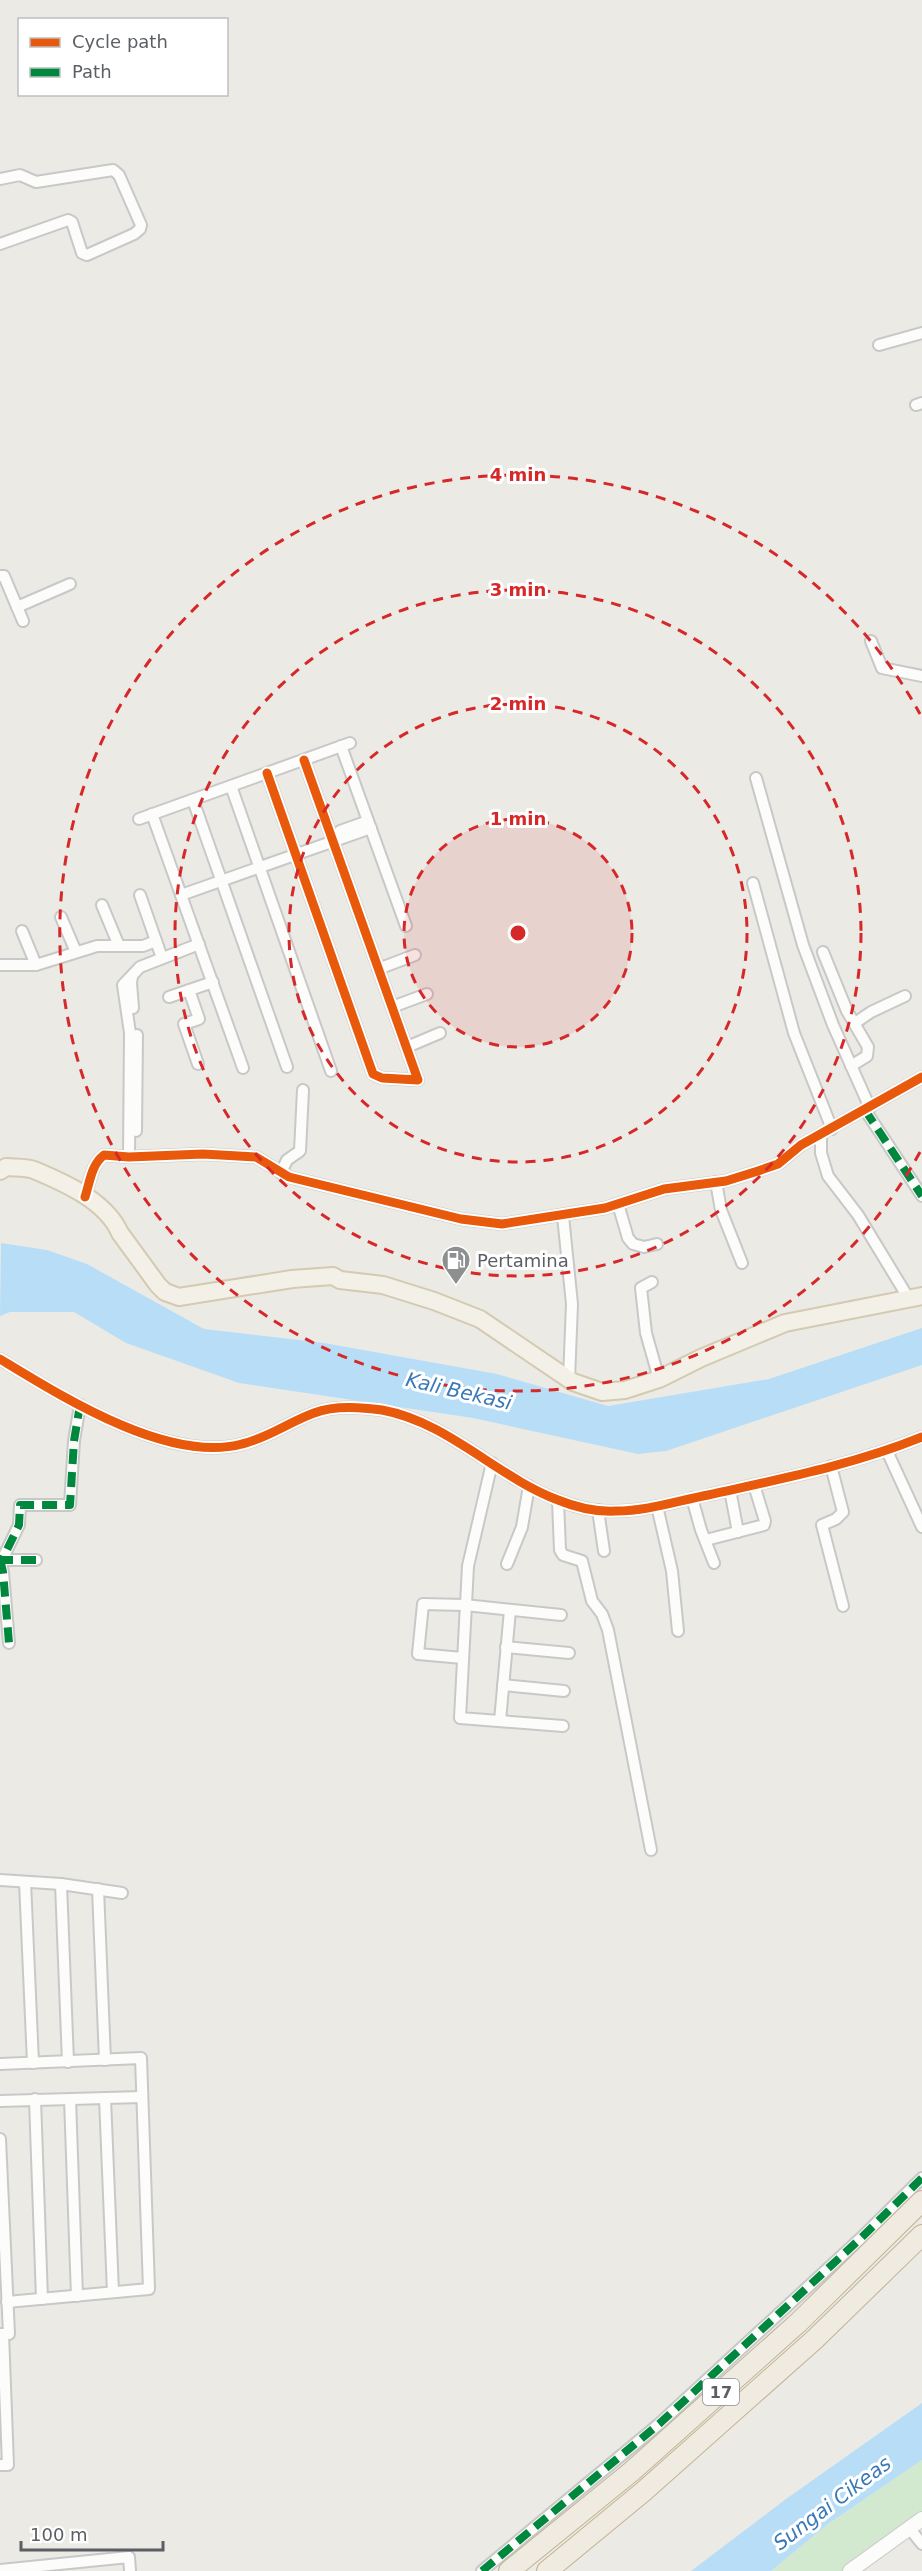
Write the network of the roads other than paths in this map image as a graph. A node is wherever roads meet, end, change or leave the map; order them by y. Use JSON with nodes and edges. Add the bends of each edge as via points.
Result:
{"nodes":[{"id":1,"x":0,"y":179,"type":"edge"},
{"id":2,"x":0,"y":244,"type":"edge"},
{"id":3,"x":922,"y":333,"type":"edge"},
{"id":4,"x":879,"y":345,"type":"dead end"},
{"id":5,"x":0,"y":576,"type":"edge"},
{"id":6,"x":70,"y":584,"type":"dead end"},
{"id":7,"x":17,"y":607,"type":"junction"},
{"id":8,"x":23,"y":621,"type":"dead end"},
{"id":9,"x":871,"y":641,"type":"dead end"},
{"id":10,"x":922,"y":676,"type":"edge"},
{"id":11,"x":304,"y":760,"type":"junction"},
{"id":12,"x":267,"y":773,"type":"junction"},
{"id":13,"x":756,"y":778,"type":"dead end"},
{"id":14,"x":231,"y":786,"type":"junction"},
{"id":15,"x":193,"y":800,"type":"junction"},
{"id":16,"x":153,"y":814,"type":"junction"},
{"id":17,"x":139,"y":819,"type":"dead end"},
{"id":18,"x":370,"y":825,"type":"junction"},
{"id":19,"x":331,"y":839,"type":"junction"},
{"id":20,"x":294,"y":852,"type":"junction"},
{"id":21,"x":257,"y":865,"type":"junction"},
{"id":22,"x":220,"y":879,"type":"junction"},
{"id":23,"x":753,"y":883,"type":"dead end"},
{"id":24,"x":180,"y":893,"type":"junction"},
{"id":25,"x":140,"y":895,"type":"dead end"},
{"id":26,"x":102,"y":904,"type":"dead end"},
{"id":27,"x":61,"y":917,"type":"dead end"},
{"id":28,"x":406,"y":926,"type":"dead end"},
{"id":29,"x":22,"y":931,"type":"dead end"},
{"id":30,"x":156,"y":940,"type":"junction"},
{"id":31,"x":199,"y":944,"type":"junction"},
{"id":32,"x":119,"y":946,"type":"junction"},
{"id":33,"x":76,"y":952,"type":"junction"},
{"id":34,"x":823,"y":952,"type":"dead end"},
{"id":35,"x":415,"y":955,"type":"dead end"},
{"id":36,"x":162,"y":958,"type":"junction"},
{"id":37,"x":0,"y":965,"type":"edge"},
{"id":38,"x":36,"y":965,"type":"junction"},
{"id":39,"x":378,"y":969,"type":"junction"},
{"id":40,"x":213,"y":982,"type":"junction"},
{"id":41,"x":189,"y":990,"type":"junction"},
{"id":42,"x":427,"y":994,"type":"dead end"},
{"id":43,"x":905,"y":996,"type":"dead end"},
{"id":44,"x":169,"y":997,"type":"dead end"},
{"id":45,"x":392,"y":1007,"type":"junction"},
{"id":46,"x":855,"y":1023,"type":"junction"},
{"id":47,"x":440,"y":1033,"type":"dead end"},
{"id":48,"x":407,"y":1047,"type":"junction"},
{"id":49,"x":198,"y":1064,"type":"dead end"},
{"id":50,"x":851,"y":1066,"type":"junction"},
{"id":51,"x":286,"y":1067,"type":"dead end"},
{"id":52,"x":243,"y":1068,"type":"dead end"},
{"id":53,"x":331,"y":1071,"type":"dead end"},
{"id":54,"x":922,"y":1077,"type":"edge"},
{"id":55,"x":303,"y":1090,"type":"dead end"},
{"id":56,"x":867,"y":1109,"type":"junction"},
{"id":57,"x":832,"y":1129,"type":"junction"},
{"id":58,"x":821,"y":1135,"type":"junction"},
{"id":59,"x":132,"y":1156,"type":"junction"},
{"id":60,"x":0,"y":1171,"type":"edge"},
{"id":61,"x":281,"y":1173,"type":"junction"},
{"id":62,"x":716,"y":1182,"type":"junction"},
{"id":63,"x":922,"y":1196,"type":"edge"},
{"id":64,"x":86,"y":1197,"type":"junction"},
{"id":65,"x":618,"y":1204,"type":"junction"},
{"id":66,"x":563,"y":1216,"type":"junction"},
{"id":67,"x":657,"y":1244,"type":"dead end"},
{"id":68,"x":742,"y":1263,"type":"dead end"},
{"id":69,"x":652,"y":1282,"type":"dead end"},
{"id":70,"x":915,"y":1298,"type":"edge"},
{"id":71,"x":0,"y":1359,"type":"edge"},
{"id":72,"x":569,"y":1379,"type":"junction"},
{"id":73,"x":659,"y":1379,"type":"junction"},
{"id":74,"x":80,"y":1405,"type":"junction"},
{"id":75,"x":922,"y":1437,"type":"edge"},
{"id":76,"x":887,"y":1451,"type":"junction"},
{"id":77,"x":492,"y":1463,"type":"junction"},
{"id":78,"x":831,"y":1467,"type":"junction"},
{"id":79,"x":754,"y":1485,"type":"junction"},
{"id":80,"x":529,"y":1486,"type":"junction"},
{"id":81,"x":730,"y":1490,"type":"junction"},
{"id":82,"x":692,"y":1498,"type":"junction"},
{"id":83,"x":558,"y":1501,"type":"junction"},
{"id":84,"x":657,"y":1506,"type":"junction"},
{"id":85,"x":598,"y":1510,"type":"junction"},
{"id":86,"x":922,"y":1527,"type":"edge"},
{"id":87,"x":738,"y":1532,"type":"junction"},
{"id":88,"x":706,"y":1540,"type":"junction"},
{"id":89,"x":604,"y":1551,"type":"dead end"},
{"id":90,"x":1,"y":1559,"type":"edge"},
{"id":91,"x":36,"y":1560,"type":"dead end"},
{"id":92,"x":714,"y":1563,"type":"dead end"},
{"id":93,"x":507,"y":1564,"type":"dead end"},
{"id":94,"x":465,"y":1605,"type":"junction"},
{"id":95,"x":843,"y":1606,"type":"dead end"},
{"id":96,"x":510,"y":1610,"type":"junction"},
{"id":97,"x":561,"y":1615,"type":"dead end"},
{"id":98,"x":678,"y":1631,"type":"dead end"},
{"id":99,"x":9,"y":1643,"type":"dead end"},
{"id":100,"x":506,"y":1647,"type":"junction"},
{"id":101,"x":569,"y":1653,"type":"dead end"},
{"id":102,"x":463,"y":1658,"type":"junction"},
{"id":103,"x":503,"y":1685,"type":"junction"},
{"id":104,"x":564,"y":1691,"type":"dead end"},
{"id":105,"x":500,"y":1721,"type":"junction"},
{"id":106,"x":563,"y":1726,"type":"dead end"},
{"id":107,"x":651,"y":1850,"type":"dead end"},
{"id":108,"x":0,"y":1880,"type":"edge"},
{"id":109,"x":25,"y":1882,"type":"junction"},
{"id":110,"x":61,"y":1884,"type":"junction"},
{"id":111,"x":98,"y":1889,"type":"junction"},
{"id":112,"x":122,"y":1893,"type":"dead end"},
{"id":113,"x":105,"y":2060,"type":"junction"},
{"id":114,"x":68,"y":2062,"type":"junction"},
{"id":115,"x":33,"y":2063,"type":"junction"},
{"id":116,"x":0,"y":2064,"type":"edge"},
{"id":117,"x":142,"y":2097,"type":"junction"},
{"id":118,"x":105,"y":2098,"type":"junction"},
{"id":119,"x":35,"y":2099,"type":"junction"},
{"id":120,"x":70,"y":2099,"type":"junction"},
{"id":121,"x":0,"y":2101,"type":"edge"},
{"id":122,"x":0,"y":2139,"type":"edge"},
{"id":123,"x":922,"y":2178,"type":"edge"},
{"id":124,"x":922,"y":2201,"type":"edge"},
{"id":125,"x":922,"y":2235,"type":"edge"},
{"id":126,"x":113,"y":2292,"type":"junction"},
{"id":127,"x":77,"y":2296,"type":"junction"},
{"id":128,"x":42,"y":2299,"type":"junction"},
{"id":129,"x":7,"y":2302,"type":"junction"},
{"id":130,"x":2,"y":2334,"type":"edge"},
{"id":131,"x":0,"y":2465,"type":"edge"},
{"id":132,"x":922,"y":2519,"type":"edge"},
{"id":133,"x":910,"y":2529,"type":"junction"},
{"id":134,"x":922,"y":2544,"type":"edge"},
{"id":135,"x":0,"y":2570,"type":"edge"},
{"id":136,"x":130,"y":2571,"type":"edge"},
{"id":137,"x":482,"y":2571,"type":"edge"},
{"id":138,"x":509,"y":2571,"type":"edge"},
{"id":139,"x":547,"y":2571,"type":"edge"},
{"id":140,"x":850,"y":2571,"type":"edge"}],
"edges":[{"from":1,"to":2,"type":"street","via":[[20,175],[36,182],[113,170],[119,175],[141,225],[134,234],[87,255],[82,253],[68,220]]},
{"from":3,"to":4,"type":"street"},
{"from":5,"to":7,"type":"street","via":[[4,576]]},
{"from":6,"to":7,"type":"street"},
{"from":7,"to":8,"type":"street"},
{"from":9,"to":10,"type":"street","via":[[882,668]]},
{"from":11,"to":12,"type":"street"},
{"from":11,"to":18,"type":"street","via":[[346,745]]},
{"from":11,"to":19,"type":"street"},
{"from":12,"to":14,"type":"street"},
{"from":12,"to":20,"type":"street"},
{"from":13,"to":50,"type":"street","via":[[803,945]]},
{"from":14,"to":15,"type":"street"},
{"from":14,"to":21,"type":"street"},
{"from":15,"to":16,"type":"street"},
{"from":15,"to":22,"type":"street"},
{"from":16,"to":17,"type":"street"},
{"from":16,"to":24,"type":"street"},
{"from":18,"to":19,"type":"street"},
{"from":18,"to":28,"type":"street"},
{"from":19,"to":20,"type":"street"},
{"from":19,"to":39,"type":"street"},
{"from":20,"to":21,"type":"street"},
{"from":20,"to":48,"type":"street","via":[[373,1074],[418,1080]]},
{"from":21,"to":22,"type":"street"},
{"from":21,"to":53,"type":"street"},
{"from":22,"to":24,"type":"street"},
{"from":22,"to":51,"type":"street"},
{"from":23,"to":57,"type":"street","via":[[794,1033]]},
{"from":24,"to":31,"type":"street"},
{"from":25,"to":30,"type":"street"},
{"from":26,"to":32,"type":"street"},
{"from":27,"to":33,"type":"street"},
{"from":29,"to":38,"type":"street"},
{"from":30,"to":32,"type":"street","via":[[143,946]]},
{"from":30,"to":36,"type":"street"},
{"from":31,"to":36,"type":"street"},
{"from":31,"to":40,"type":"street"},
{"from":32,"to":33,"type":"street","via":[[97,946]]},
{"from":33,"to":38,"type":"street"},
{"from":34,"to":46,"type":"street"},
{"from":35,"to":39,"type":"street"},
{"from":36,"to":59,"type":"street","via":[[132,976]]},
{"from":37,"to":38,"type":"street"},
{"from":39,"to":45,"type":"street"},
{"from":40,"to":41,"type":"street"},
{"from":40,"to":52,"type":"street"},
{"from":41,"to":44,"type":"street"},
{"from":41,"to":49,"type":"street","via":[[199,1019],[184,1024]]},
{"from":42,"to":45,"type":"street"},
{"from":43,"to":46,"type":"street"},
{"from":45,"to":48,"type":"street"},
{"from":46,"to":50,"type":"street","via":[[869,1052]]},
{"from":47,"to":48,"type":"street"},
{"from":50,"to":56,"type":"street"},
{"from":54,"to":56,"type":"street"},
{"from":55,"to":61,"type":"street","via":[[300,1151],[287,1160]]},
{"from":56,"to":57,"type":"street"},
{"from":56,"to":63,"type":"street"},
{"from":57,"to":58,"type":"street"},
{"from":58,"to":62,"type":"street","via":[[778,1164]]},
{"from":58,"to":70,"type":"street","via":[[821,1153],[828,1176]]},
{"from":59,"to":61,"type":"street","via":[[256,1157]]},
{"from":59,"to":64,"type":"street","via":[[107,1154],[100,1158]]},
{"from":60,"to":64,"type":"main road","via":[[6,1167],[34,1170]]},
{"from":61,"to":66,"type":"street","via":[[461,1219],[502,1224]]},
{"from":62,"to":65,"type":"street","via":[[664,1190]]},
{"from":62,"to":68,"type":"street","via":[[721,1210]]},
{"from":64,"to":72,"type":"main road","via":[[115,1222],[165,1292],[179,1297],[333,1276],[340,1281],[383,1285],[480,1319]]},
{"from":65,"to":66,"type":"street"},
{"from":65,"to":67,"type":"street","via":[[633,1244]]},
{"from":66,"to":72,"type":"street","via":[[572,1304]]},
{"from":69,"to":73,"type":"street","via":[[641,1288],[646,1333]]},
{"from":70,"to":73,"type":"main road","via":[[785,1323]]},
{"from":71,"to":74,"type":"street"},
{"from":72,"to":73,"type":"main road","via":[[602,1392],[625,1390]]},
{"from":74,"to":77,"type":"street","via":[[142,1432],[207,1448],[257,1440],[322,1410],[383,1411],[424,1425]]},
{"from":74,"to":90,"type":"street","via":[[70,1505],[20,1505],[18,1525]]},
{"from":75,"to":76,"type":"street"},
{"from":76,"to":78,"type":"street"},
{"from":76,"to":86,"type":"street"},
{"from":77,"to":80,"type":"street"},
{"from":77,"to":94,"type":"street","via":[[468,1566]]},
{"from":78,"to":79,"type":"street"},
{"from":78,"to":95,"type":"street","via":[[842,1514],[822,1525]]},
{"from":79,"to":81,"type":"street"},
{"from":79,"to":87,"type":"street","via":[[766,1523]]},
{"from":80,"to":83,"type":"street"},
{"from":80,"to":93,"type":"street","via":[[522,1527]]},
{"from":81,"to":82,"type":"street"},
{"from":81,"to":87,"type":"street"},
{"from":82,"to":84,"type":"street"},
{"from":82,"to":88,"type":"street"},
{"from":83,"to":85,"type":"street"},
{"from":83,"to":107,"type":"street","via":[[560,1550],[563,1555],[582,1561],[589,1592],[608,1630]]},
{"from":84,"to":85,"type":"street"},
{"from":84,"to":98,"type":"street","via":[[672,1571]]},
{"from":85,"to":89,"type":"street"},
{"from":87,"to":88,"type":"street"},
{"from":88,"to":92,"type":"street"},
{"from":90,"to":91,"type":"street"},
{"from":90,"to":99,"type":"street"},
{"from":94,"to":96,"type":"street"},
{"from":94,"to":102,"type":"street"},
{"from":94,"to":102,"type":"street","via":[[423,1604],[418,1654]]},
{"from":96,"to":97,"type":"street"},
{"from":96,"to":100,"type":"street"},
{"from":100,"to":101,"type":"street"},
{"from":100,"to":103,"type":"street"},
{"from":102,"to":105,"type":"street","via":[[459,1718]]},
{"from":103,"to":104,"type":"street"},
{"from":103,"to":105,"type":"street"},
{"from":105,"to":106,"type":"street"},
{"from":108,"to":109,"type":"street"},
{"from":109,"to":110,"type":"street"},
{"from":109,"to":115,"type":"street"},
{"from":110,"to":111,"type":"street"},
{"from":110,"to":114,"type":"street"},
{"from":111,"to":112,"type":"street"},
{"from":111,"to":113,"type":"street"},
{"from":113,"to":114,"type":"street"},
{"from":113,"to":117,"type":"street","via":[[141,2058]]},
{"from":114,"to":115,"type":"street"},
{"from":115,"to":116,"type":"street"},
{"from":117,"to":118,"type":"street"},
{"from":117,"to":126,"type":"street","via":[[149,2289]]},
{"from":118,"to":120,"type":"street"},
{"from":118,"to":126,"type":"street"},
{"from":119,"to":120,"type":"street"},
{"from":119,"to":121,"type":"street"},
{"from":119,"to":128,"type":"street"},
{"from":120,"to":127,"type":"street"},
{"from":122,"to":129,"type":"street"},
{"from":123,"to":137,"type":"street","via":[[659,2424]]},
{"from":124,"to":138,"type":"highway","number":"17","via":[[764,2354],[631,2472]]},
{"from":125,"to":139,"type":"highway","number":"17","via":[[814,2340]]},
{"from":126,"to":127,"type":"street"},
{"from":127,"to":128,"type":"street"},
{"from":128,"to":129,"type":"street"},
{"from":129,"to":130,"type":"street","via":[[9,2334]]},
{"from":130,"to":131,"type":"street","via":[[8,2464]]},
{"from":132,"to":133,"type":"street"},
{"from":133,"to":134,"type":"street"},
{"from":133,"to":140,"type":"street"},
{"from":135,"to":136,"type":"street","via":[[129,2557]]}]}
